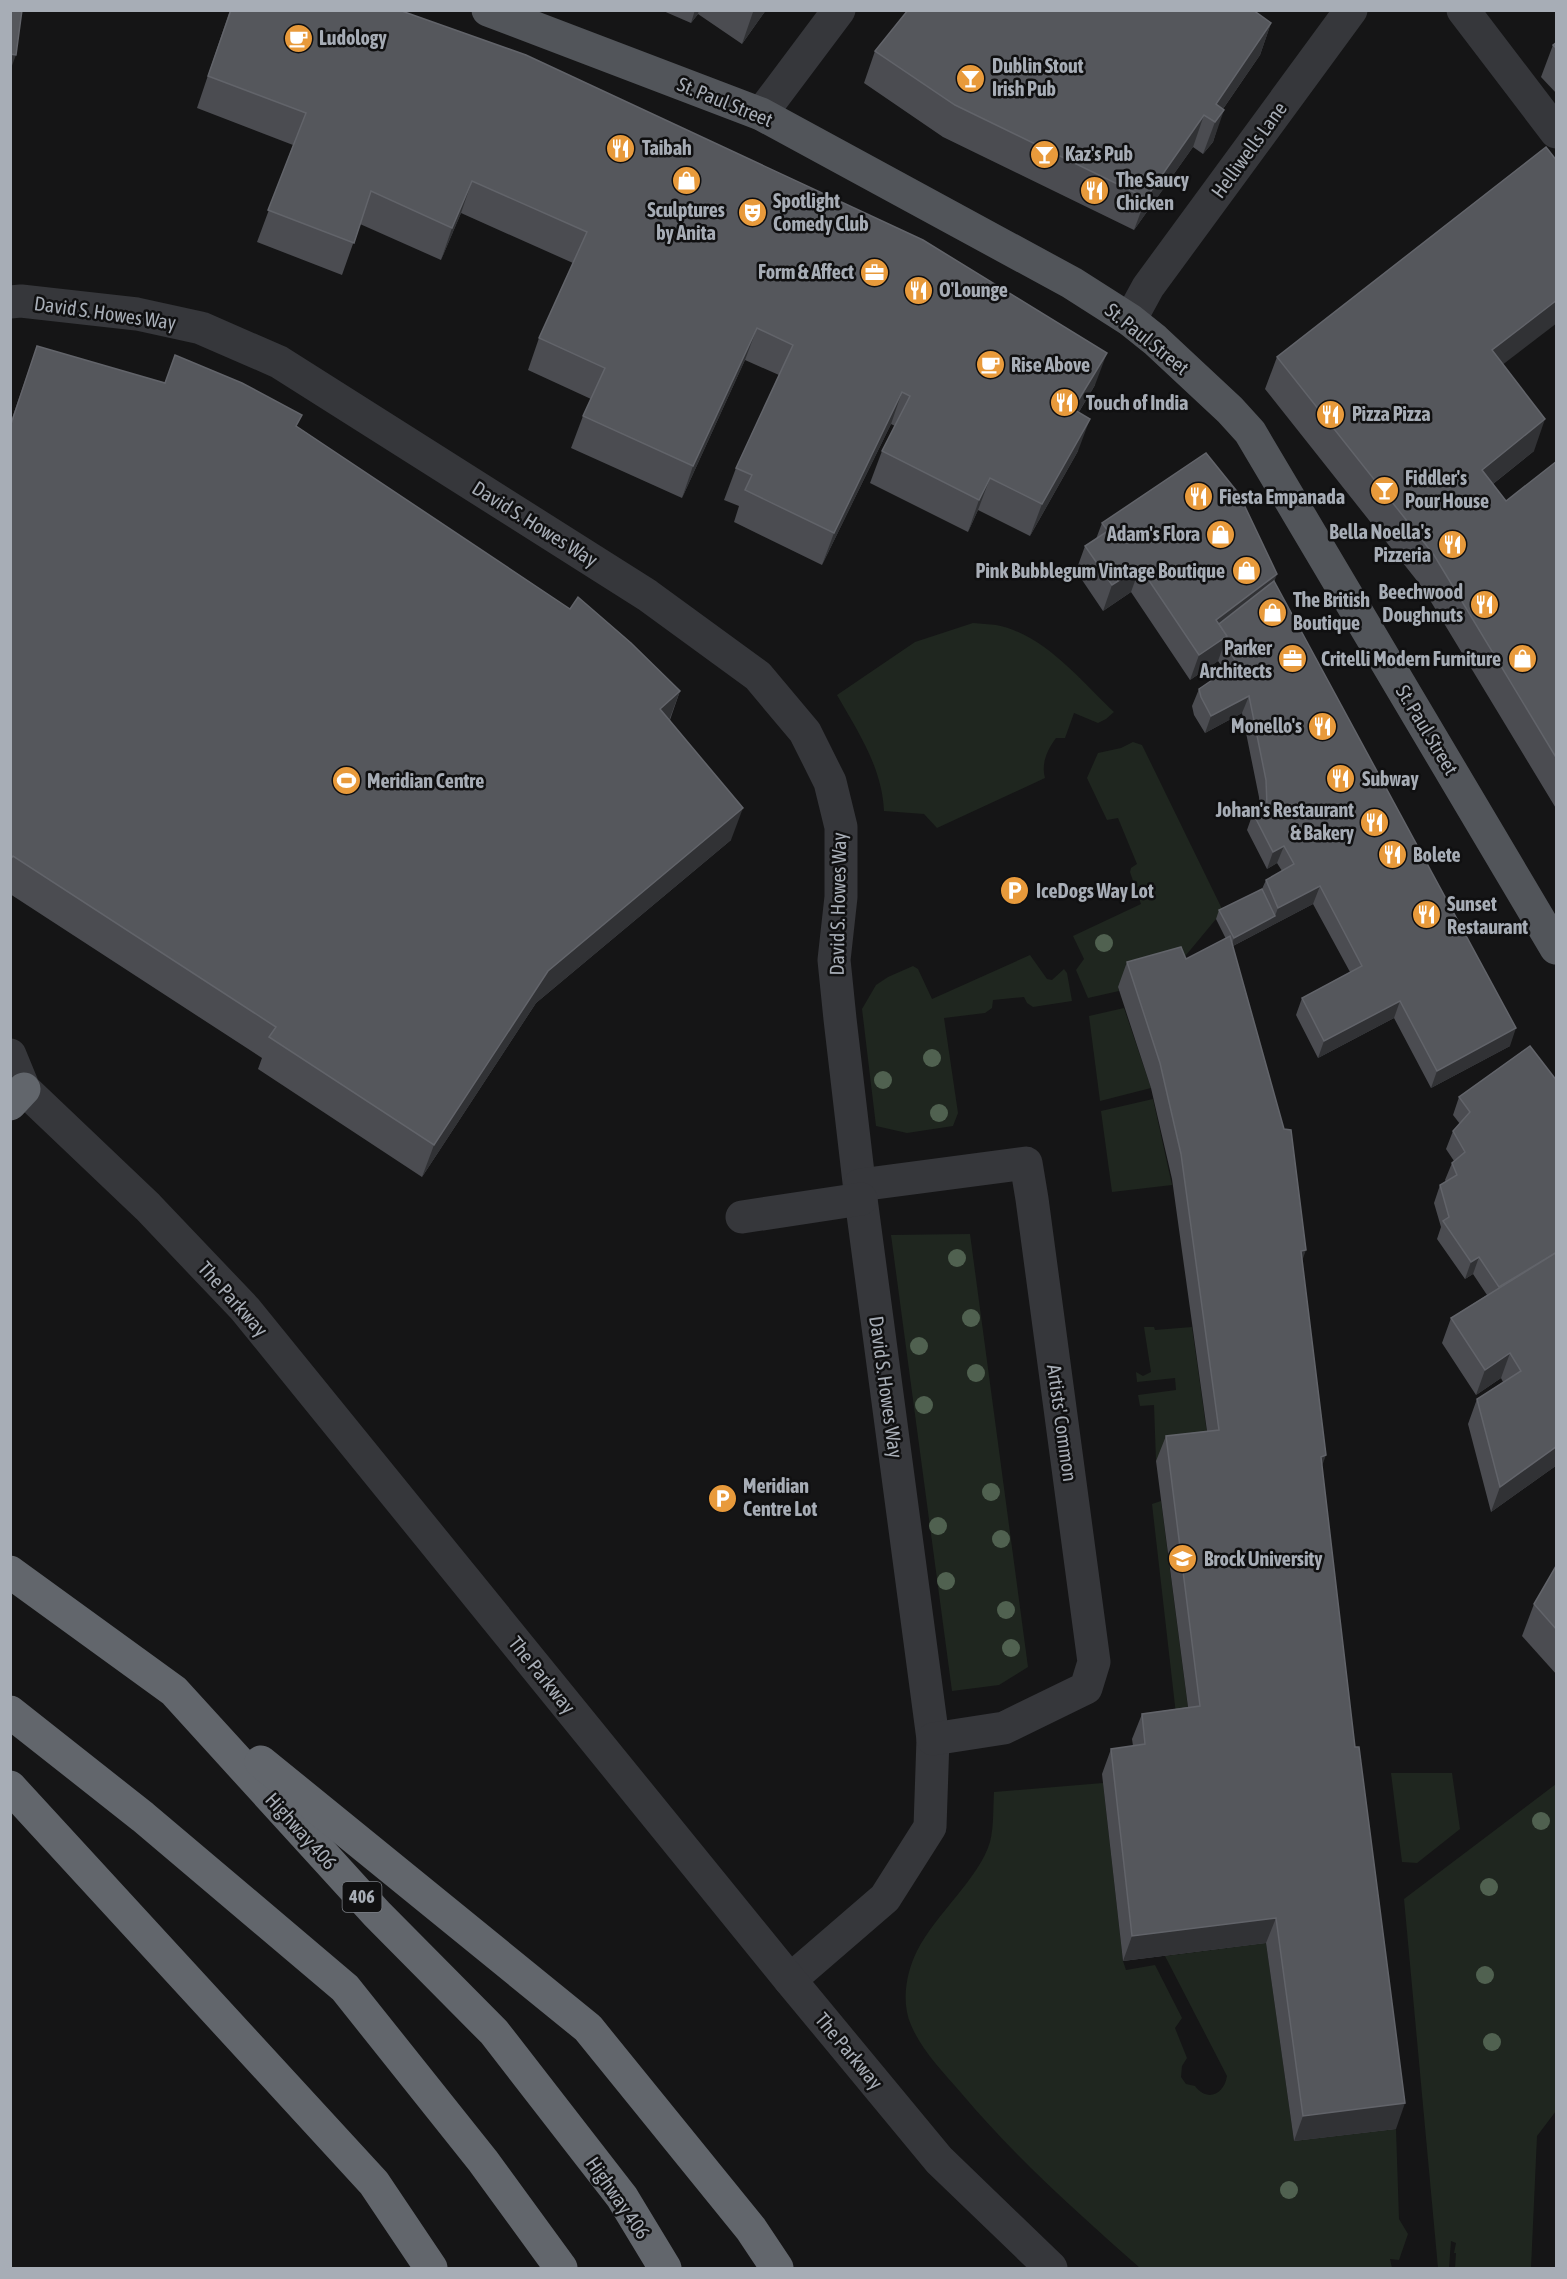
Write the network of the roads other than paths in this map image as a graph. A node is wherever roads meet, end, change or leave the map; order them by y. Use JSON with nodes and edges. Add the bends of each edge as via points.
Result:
{"nodes":[{"id":1,"x":488,"y":10,"type":"edge"},
{"id":2,"x":839,"y":10,"type":"edge"},
{"id":3,"x":1351,"y":10,"type":"edge"},
{"id":4,"x":1462,"y":10,"type":"edge"},
{"id":5,"x":761,"y":114,"type":"junction"},
{"id":6,"x":1557,"y":132,"type":"edge"},
{"id":7,"x":10,"y":302,"type":"edge"},
{"id":8,"x":1130,"y":320,"type":"junction"},
{"id":9,"x":1556,"y":946,"type":"edge"},
{"id":10,"x":10,"y":1055,"type":"edge"},
{"id":11,"x":15,"y":1093,"type":"edge"},
{"id":12,"x":860,"y":1192,"type":"junction"},
{"id":13,"x":742,"y":1217,"type":"dead end"},
{"id":14,"x":10,"y":1572,"type":"edge"},
{"id":15,"x":174,"y":1692,"type":"junction"},
{"id":16,"x":10,"y":1712,"type":"edge"},
{"id":17,"x":933,"y":1739,"type":"junction"},
{"id":18,"x":10,"y":1787,"type":"edge"},
{"id":19,"x":790,"y":1980,"type":"junction"},
{"id":20,"x":431,"y":2268,"type":"edge"},
{"id":21,"x":561,"y":2268,"type":"edge"},
{"id":22,"x":665,"y":2268,"type":"edge"},
{"id":23,"x":777,"y":2268,"type":"edge"},
{"id":24,"x":1051,"y":2268,"type":"edge"}],
"edges":[{"from":1,"to":5,"type":"main road","name":"St. Paul Street"},
{"from":2,"to":5,"type":"street"},
{"from":3,"to":8,"type":"street","name":"Helliwells Lane","via":[[1148,287]]},
{"from":4,"to":6,"type":"street"},
{"from":5,"to":8,"type":"main road","name":"St. Paul Street","via":[[1072,283]]},
{"from":7,"to":12,"type":"street","name":"David S. Howes Way","via":[[137,314],[201,328],[279,362],[647,595],[758,676],[805,732],[830,782],[841,826],[841,897],[834,960]]},
{"from":8,"to":9,"type":"main road","name":"St. Paul Street","via":[[1250,432]]},
{"from":10,"to":11,"type":"street","name":"The Parkway"},
{"from":11,"to":19,"type":"street","name":"The Parkway","via":[[148,1206],[245,1309]]},
{"from":12,"to":13,"type":"street"},
{"from":12,"to":17,"type":"street","name":"David S. Howes Way"},
{"from":12,"to":17,"type":"street","name":"Artists' Common","via":[[1026,1163],[1094,1662],[1086,1688],[1004,1728]]},
{"from":14,"to":15,"type":"highway","name":"Highway 406","number":"406"},
{"from":15,"to":22,"type":"highway","name":"Highway 406","number":"406","via":[[377,1914],[494,2032],[622,2197]]},
{"from":15,"to":23,"type":"highway","via":[[588,2028],[751,2229]]},
{"from":16,"to":21,"type":"highway","via":[[143,1816],[345,1988],[483,2161]]},
{"from":17,"to":19,"type":"street","name":"David S. Howes Way","via":[[930,1827],[885,1899]]},
{"from":18,"to":20,"type":"highway","via":[[374,2183]]},
{"from":19,"to":24,"type":"street","name":"The Parkway","via":[[939,2160]]}]}
